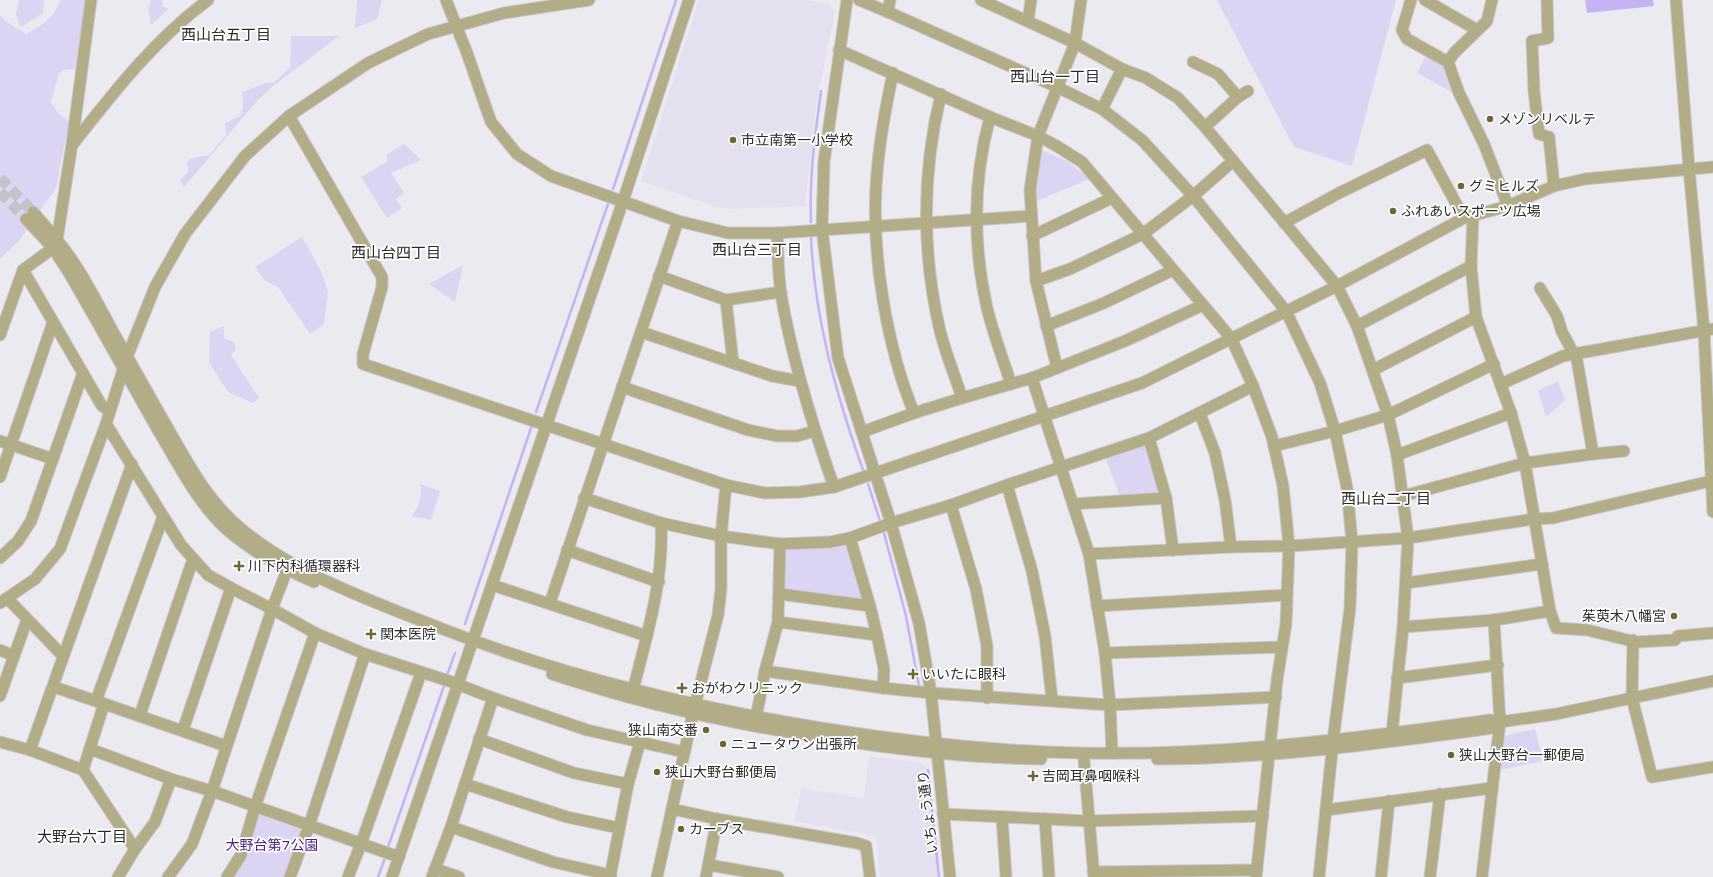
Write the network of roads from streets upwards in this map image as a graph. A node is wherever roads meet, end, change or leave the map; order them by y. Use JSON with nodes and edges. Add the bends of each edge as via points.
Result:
{"nodes":[{"id":1,"x":91,"y":0,"type":"edge"},
{"id":2,"x":208,"y":0,"type":"edge"},
{"id":3,"x":446,"y":0,"type":"edge"},
{"id":4,"x":589,"y":0,"type":"edge"},
{"id":5,"x":688,"y":0,"type":"edge"},
{"id":6,"x":847,"y":0,"type":"edge"},
{"id":7,"x":858,"y":0,"type":"edge"},
{"id":8,"x":890,"y":0,"type":"edge"},
{"id":9,"x":981,"y":0,"type":"edge"},
{"id":10,"x":1031,"y":0,"type":"edge"},
{"id":11,"x":1081,"y":0,"type":"edge"},
{"id":12,"x":1411,"y":0,"type":"edge"},
{"id":13,"x":1425,"y":0,"type":"edge"},
{"id":14,"x":1492,"y":0,"type":"edge"},
{"id":15,"x":1547,"y":0,"type":"edge"},
{"id":16,"x":1676,"y":0,"type":"edge"},
{"id":17,"x":888,"y":12,"type":"junction"},
{"id":18,"x":1028,"y":21,"type":"junction"},
{"id":19,"x":456,"y":27,"type":"junction"},
{"id":20,"x":1477,"y":30,"type":"junction"},
{"id":21,"x":1075,"y":43,"type":"junction"},
{"id":22,"x":839,"y":50,"type":"junction"},
{"id":23,"x":1193,"y":62,"type":"dead end"},
{"id":24,"x":1448,"y":62,"type":"junction"},
{"id":25,"x":1122,"y":69,"type":"junction"},
{"id":26,"x":893,"y":73,"type":"junction"},
{"id":27,"x":1057,"y":87,"type":"junction"},
{"id":28,"x":1248,"y":91,"type":"dead end"},
{"id":29,"x":941,"y":94,"type":"junction"},
{"id":30,"x":1238,"y":97,"type":"junction"},
{"id":31,"x":1102,"y":109,"type":"junction"},
{"id":32,"x":289,"y":116,"type":"junction"},
{"id":33,"x":990,"y":117,"type":"junction"},
{"id":34,"x":1205,"y":127,"type":"junction"},
{"id":35,"x":1038,"y":136,"type":"junction"},
{"id":36,"x":72,"y":144,"type":"junction"},
{"id":37,"x":1233,"y":160,"type":"junction"},
{"id":38,"x":1713,"y":166,"type":"edge"},
{"id":39,"x":1689,"y":168,"type":"junction"},
{"id":40,"x":1554,"y":186,"type":"junction"},
{"id":41,"x":1193,"y":196,"type":"junction"},
{"id":42,"x":1112,"y":198,"type":"junction"},
{"id":43,"x":623,"y":201,"type":"junction"},
{"id":44,"x":1508,"y":206,"type":"junction"},
{"id":45,"x":30,"y":216,"type":"tunnel mouth"},
{"id":46,"x":1031,"y":216,"type":"junction"},
{"id":47,"x":1469,"y":216,"type":"junction"},
{"id":48,"x":976,"y":220,"type":"junction"},
{"id":49,"x":678,"y":221,"type":"junction"},
{"id":50,"x":926,"y":222,"type":"junction"},
{"id":51,"x":1284,"y":223,"type":"junction"},
{"id":52,"x":877,"y":225,"type":"junction"},
{"id":53,"x":822,"y":229,"type":"junction"},
{"id":54,"x":777,"y":233,"type":"junction"},
{"id":55,"x":1142,"y":234,"type":"junction"},
{"id":56,"x":1032,"y":236,"type":"junction"},
{"id":57,"x":55,"y":244,"type":"junction"},
{"id":58,"x":1471,"y":266,"type":"junction"},
{"id":59,"x":23,"y":270,"type":"junction"},
{"id":60,"x":1173,"y":270,"type":"junction"},
{"id":61,"x":659,"y":276,"type":"junction"},
{"id":62,"x":1036,"y":281,"type":"junction"},
{"id":63,"x":1337,"y":286,"type":"junction"},
{"id":64,"x":1540,"y":288,"type":"dead end"},
{"id":65,"x":781,"y":292,"type":"junction"},
{"id":66,"x":726,"y":300,"type":"junction"},
{"id":67,"x":1203,"y":305,"type":"junction"},
{"id":68,"x":1286,"y":311,"type":"junction"},
{"id":69,"x":1476,"y":317,"type":"junction"},
{"id":70,"x":53,"y":322,"type":"junction"},
{"id":71,"x":1046,"y":326,"type":"junction"},
{"id":72,"x":1357,"y":326,"type":"junction"},
{"id":73,"x":1708,"y":330,"type":"edge"},
{"id":74,"x":641,"y":332,"type":"junction"},
{"id":75,"x":0,"y":336,"type":"edge"},
{"id":76,"x":1231,"y":338,"type":"junction"},
{"id":77,"x":1574,"y":354,"type":"junction"},
{"id":78,"x":127,"y":357,"type":"junction"},
{"id":79,"x":733,"y":363,"type":"junction"},
{"id":80,"x":1494,"y":364,"type":"junction"},
{"id":81,"x":1057,"y":368,"type":"junction"},
{"id":82,"x":123,"y":370,"type":"junction"},
{"id":83,"x":1373,"y":370,"type":"junction"},
{"id":84,"x":83,"y":373,"type":"junction"},
{"id":85,"x":1032,"y":378,"type":"junction"},
{"id":86,"x":800,"y":381,"type":"junction"},
{"id":87,"x":1011,"y":384,"type":"junction"},
{"id":88,"x":1501,"y":384,"type":"junction"},
{"id":89,"x":1253,"y":386,"type":"junction"},
{"id":90,"x":622,"y":387,"type":"junction"},
{"id":91,"x":962,"y":398,"type":"junction"},
{"id":92,"x":110,"y":411,"type":"junction"},
{"id":93,"x":914,"y":413,"type":"junction"},
{"id":94,"x":1511,"y":413,"type":"junction"},
{"id":95,"x":1200,"y":414,"type":"junction"},
{"id":96,"x":1388,"y":414,"type":"junction"},
{"id":97,"x":1045,"y":417,"type":"junction"},
{"id":98,"x":106,"y":424,"type":"junction"},
{"id":99,"x":546,"y":424,"type":"junction"},
{"id":100,"x":815,"y":431,"type":"junction"},
{"id":101,"x":1335,"y":431,"type":"junction"},
{"id":102,"x":862,"y":432,"type":"junction"},
{"id":103,"x":1149,"y":438,"type":"junction"},
{"id":104,"x":5,"y":443,"type":"edge"},
{"id":105,"x":603,"y":443,"type":"junction"},
{"id":106,"x":1274,"y":446,"type":"junction"},
{"id":107,"x":1624,"y":451,"type":"dead end"},
{"id":108,"x":1593,"y":454,"type":"junction"},
{"id":109,"x":1397,"y":455,"type":"junction"},
{"id":110,"x":53,"y":459,"type":"junction"},
{"id":111,"x":1525,"y":463,"type":"junction"},
{"id":112,"x":132,"y":464,"type":"junction"},
{"id":113,"x":1061,"y":467,"type":"junction"},
{"id":114,"x":875,"y":474,"type":"junction"},
{"id":115,"x":0,"y":477,"type":"edge"},
{"id":116,"x":1712,"y":481,"type":"junction"},
{"id":117,"x":726,"y":485,"type":"junction"},
{"id":118,"x":1007,"y":485,"type":"junction"},
{"id":119,"x":834,"y":487,"type":"junction"},
{"id":120,"x":1403,"y":496,"type":"junction"},
{"id":121,"x":584,"y":498,"type":"junction"},
{"id":122,"x":1166,"y":498,"type":"junction"},
{"id":123,"x":1073,"y":504,"type":"junction"},
{"id":124,"x":951,"y":505,"type":"junction"},
{"id":125,"x":1713,"y":512,"type":"edge"},
{"id":126,"x":163,"y":517,"type":"junction"},
{"id":127,"x":1534,"y":519,"type":"junction"},
{"id":128,"x":661,"y":523,"type":"junction"},
{"id":129,"x":891,"y":523,"type":"junction"},
{"id":130,"x":721,"y":536,"type":"junction"},
{"id":131,"x":850,"y":538,"type":"junction"},
{"id":132,"x":1408,"y":538,"type":"junction"},
{"id":133,"x":1352,"y":542,"type":"junction"},
{"id":134,"x":780,"y":544,"type":"junction"},
{"id":135,"x":1289,"y":546,"type":"junction"},
{"id":136,"x":1232,"y":547,"type":"junction"},
{"id":137,"x":567,"y":550,"type":"junction"},
{"id":138,"x":1173,"y":550,"type":"junction"},
{"id":139,"x":1089,"y":554,"type":"junction"},
{"id":140,"x":0,"y":558,"type":"edge"},
{"id":141,"x":193,"y":559,"type":"junction"},
{"id":142,"x":1542,"y":564,"type":"junction"},
{"id":143,"x":287,"y":570,"type":"junction"},
{"id":144,"x":659,"y":582,"type":"junction"},
{"id":145,"x":1406,"y":583,"type":"junction"},
{"id":146,"x":492,"y":585,"type":"junction"},
{"id":147,"x":231,"y":588,"type":"junction"},
{"id":148,"x":780,"y":594,"type":"junction"},
{"id":149,"x":1287,"y":595,"type":"junction"},
{"id":150,"x":4,"y":600,"type":"edge"},
{"id":151,"x":550,"y":603,"type":"junction"},
{"id":152,"x":870,"y":606,"type":"junction"},
{"id":153,"x":1097,"y":606,"type":"junction"},
{"id":154,"x":272,"y":609,"type":"junction"},
{"id":155,"x":1550,"y":611,"type":"junction"},
{"id":156,"x":27,"y":620,"type":"junction"},
{"id":157,"x":1494,"y":620,"type":"junction"},
{"id":158,"x":778,"y":622,"type":"junction"},
{"id":159,"x":1403,"y":627,"type":"junction"},
{"id":160,"x":315,"y":633,"type":"junction"},
{"id":161,"x":1713,"y":633,"type":"edge"},
{"id":162,"x":877,"y":635,"type":"junction"},
{"id":163,"x":647,"y":636,"type":"junction"},
{"id":164,"x":1633,"y":640,"type":"junction"},
{"id":165,"x":472,"y":644,"type":"junction"},
{"id":166,"x":1282,"y":647,"type":"junction"},
{"id":167,"x":0,"y":650,"type":"edge"},
{"id":168,"x":1105,"y":653,"type":"junction"},
{"id":169,"x":365,"y":654,"type":"junction"},
{"id":170,"x":14,"y":656,"type":"junction"},
{"id":171,"x":63,"y":656,"type":"junction"},
{"id":172,"x":1498,"y":665,"type":"junction"},
{"id":173,"x":765,"y":671,"type":"junction"},
{"id":174,"x":421,"y":673,"type":"junction"},
{"id":175,"x":1397,"y":678,"type":"junction"},
{"id":176,"x":449,"y":681,"type":"junction"},
{"id":177,"x":1713,"y":681,"type":"edge"},
{"id":178,"x":54,"y":686,"type":"junction"},
{"id":179,"x":883,"y":688,"type":"junction"},
{"id":180,"x":632,"y":690,"type":"junction"},
{"id":181,"x":931,"y":693,"type":"junction"},
{"id":182,"x":0,"y":696,"type":"edge"},
{"id":183,"x":1276,"y":697,"type":"junction"},
{"id":184,"x":493,"y":698,"type":"junction"},
{"id":185,"x":987,"y":698,"type":"junction"},
{"id":186,"x":1632,"y":698,"type":"junction"},
{"id":187,"x":1052,"y":700,"type":"junction"},
{"id":188,"x":100,"y":702,"type":"junction"},
{"id":189,"x":1110,"y":705,"type":"junction"},
{"id":190,"x":694,"y":709,"type":"junction"},
{"id":191,"x":140,"y":715,"type":"junction"},
{"id":192,"x":756,"y":718,"type":"junction"},
{"id":193,"x":1500,"y":722,"type":"junction"},
{"id":194,"x":183,"y":730,"type":"junction"},
{"id":195,"x":1392,"y":733,"type":"junction"},
{"id":196,"x":480,"y":739,"type":"junction"},
{"id":197,"x":0,"y":742,"type":"edge"},
{"id":198,"x":640,"y":742,"type":"junction"},
{"id":199,"x":1333,"y":745,"type":"junction"},
{"id":200,"x":226,"y":746,"type":"junction"},
{"id":201,"x":90,"y":748,"type":"junction"},
{"id":202,"x":936,"y":749,"type":"junction"},
{"id":203,"x":30,"y":750,"type":"junction"},
{"id":204,"x":1269,"y":751,"type":"junction"},
{"id":205,"x":684,"y":752,"type":"junction"},
{"id":206,"x":1112,"y":753,"type":"junction"},
{"id":207,"x":1084,"y":760,"type":"junction"},
{"id":208,"x":1713,"y":767,"type":"edge"},
{"id":209,"x":83,"y":770,"type":"junction"},
{"id":210,"x":171,"y":779,"type":"junction"},
{"id":211,"x":465,"y":784,"type":"junction"},
{"id":212,"x":628,"y":784,"type":"junction"},
{"id":213,"x":1492,"y":788,"type":"junction"},
{"id":214,"x":212,"y":791,"type":"junction"},
{"id":215,"x":1440,"y":794,"type":"junction"},
{"id":216,"x":1389,"y":801,"type":"junction"},
{"id":217,"x":255,"y":807,"type":"junction"},
{"id":218,"x":672,"y":809,"type":"junction"},
{"id":219,"x":1326,"y":810,"type":"junction"},
{"id":220,"x":943,"y":814,"type":"junction"},
{"id":221,"x":1263,"y":816,"type":"junction"},
{"id":222,"x":1002,"y":817,"type":"junction"},
{"id":223,"x":717,"y":819,"type":"junction"},
{"id":224,"x":1044,"y":819,"type":"junction"},
{"id":225,"x":1088,"y":821,"type":"junction"},
{"id":226,"x":309,"y":826,"type":"junction"},
{"id":227,"x":451,"y":827,"type":"junction"},
{"id":228,"x":619,"y":828,"type":"junction"},
{"id":229,"x":361,"y":844,"type":"junction"},
{"id":230,"x":134,"y":849,"type":"junction"},
{"id":231,"x":391,"y":854,"type":"junction"},
{"id":232,"x":709,"y":865,"type":"junction"},
{"id":233,"x":434,"y":873,"type":"edge"},
{"id":234,"x":1257,"y":874,"type":"edge"},
{"id":235,"x":1093,"y":875,"type":"edge"},
{"id":236,"x":610,"y":876,"type":"edge"},
{"id":237,"x":118,"y":877,"type":"edge"},
{"id":238,"x":168,"y":877,"type":"edge"},
{"id":239,"x":227,"y":877,"type":"edge"},
{"id":240,"x":290,"y":877,"type":"edge"},
{"id":241,"x":348,"y":877,"type":"edge"},
{"id":242,"x":392,"y":877,"type":"edge"},
{"id":243,"x":459,"y":877,"type":"edge"},
{"id":244,"x":657,"y":877,"type":"edge"},
{"id":245,"x":706,"y":877,"type":"edge"},
{"id":246,"x":778,"y":877,"type":"edge"},
{"id":247,"x":870,"y":877,"type":"edge"},
{"id":248,"x":950,"y":877,"type":"edge"},
{"id":249,"x":1006,"y":877,"type":"edge"},
{"id":250,"x":1049,"y":877,"type":"edge"},
{"id":251,"x":1319,"y":877,"type":"edge"},
{"id":252,"x":1381,"y":877,"type":"edge"},
{"id":253,"x":1430,"y":877,"type":"edge"},
{"id":254,"x":1482,"y":877,"type":"edge"}],
"edges":[{"from":1,"to":36,"type":"street"},
{"from":2,"to":36,"type":"street","via":[[161,42],[123,81]]},
{"from":3,"to":19,"type":"street"},
{"from":4,"to":19,"type":"street","via":[[504,13]]},
{"from":5,"to":43,"type":"street"},
{"from":6,"to":22,"type":"street","name":"いちょう通り"},
{"from":7,"to":17,"type":"street"},
{"from":8,"to":17,"type":"street"},
{"from":9,"to":18,"type":"street"},
{"from":10,"to":18,"type":"street"},
{"from":11,"to":21,"type":"street"},
{"from":12,"to":24,"type":"street","via":[[1403,34],[1407,39]]},
{"from":13,"to":20,"type":"street"},
{"from":14,"to":20,"type":"street","via":[[1487,21]]},
{"from":15,"to":40,"type":"street","via":[[1548,38],[1532,42],[1539,134],[1549,137]]},
{"from":16,"to":39,"type":"street"},
{"from":17,"to":27,"type":"street"},
{"from":18,"to":21,"type":"street"},
{"from":19,"to":32,"type":"street","via":[[428,34],[368,63]]},
{"from":19,"to":43,"type":"street","via":[[491,122],[518,154],[551,176]]},
{"from":20,"to":24,"type":"street"},
{"from":21,"to":25,"type":"street"},
{"from":21,"to":27,"type":"street"},
{"from":22,"to":26,"type":"street"},
{"from":22,"to":53,"type":"street","name":"いちょう通り","via":[[824,162]]},
{"from":23,"to":30,"type":"street","via":[[1218,74]]},
{"from":24,"to":44,"type":"street"},
{"from":25,"to":31,"type":"street"},
{"from":25,"to":34,"type":"street","via":[[1146,78],[1178,98]]},
{"from":26,"to":29,"type":"street"},
{"from":26,"to":52,"type":"street","via":[[876,187]]},
{"from":27,"to":31,"type":"street"},
{"from":27,"to":35,"type":"street"},
{"from":28,"to":30,"type":"street"},
{"from":29,"to":33,"type":"street"},
{"from":29,"to":50,"type":"street","via":[[929,166]]},
{"from":30,"to":34,"type":"street"},
{"from":31,"to":41,"type":"street","via":[[1142,140]]},
{"from":32,"to":78,"type":"street","via":[[245,156],[185,234],[155,287]]},
{"from":32,"to":99,"type":"street","via":[[382,277],[382,287],[363,354],[364,364]]},
{"from":33,"to":35,"type":"street"},
{"from":33,"to":48,"type":"street","via":[[981,157]]},
{"from":34,"to":37,"type":"street"},
{"from":35,"to":42,"type":"street","via":[[1082,162]]},
{"from":35,"to":46,"type":"street","via":[[1030,190]]},
{"from":36,"to":57,"type":"street"},
{"from":37,"to":41,"type":"street"},
{"from":37,"to":51,"type":"street"},
{"from":38,"to":39,"type":"street"},
{"from":39,"to":40,"type":"street","via":[[1585,179]]},
{"from":39,"to":73,"type":"street"},
{"from":40,"to":44,"type":"street"},
{"from":41,"to":55,"type":"street"},
{"from":41,"to":68,"type":"street"},
{"from":42,"to":55,"type":"street"},
{"from":42,"to":56,"type":"street"},
{"from":43,"to":49,"type":"street"},
{"from":43,"to":99,"type":"street"},
{"from":44,"to":47,"type":"street"},
{"from":45,"to":57,"type":"street"},
{"from":46,"to":48,"type":"street"},
{"from":46,"to":56,"type":"street"},
{"from":47,"to":51,"type":"street","via":[[1427,150]]},
{"from":47,"to":58,"type":"street"},
{"from":47,"to":63,"type":"street"},
{"from":48,"to":50,"type":"street"},
{"from":48,"to":87,"type":"street","via":[[988,308]]},
{"from":49,"to":54,"type":"street","via":[[728,233]]},
{"from":49,"to":61,"type":"street"},
{"from":50,"to":52,"type":"street"},
{"from":50,"to":91,"type":"street","via":[[929,271],[941,333]]},
{"from":51,"to":63,"type":"street"},
{"from":52,"to":53,"type":"street"},
{"from":52,"to":93,"type":"street","via":[[879,266],[888,323]]},
{"from":53,"to":54,"type":"street"},
{"from":53,"to":102,"type":"street","name":"いちょう通り","via":[[838,358]]},
{"from":54,"to":65,"type":"street"},
{"from":55,"to":60,"type":"street"},
{"from":55,"to":62,"type":"street","via":[[1070,269]]},
{"from":56,"to":62,"type":"street"},
{"from":57,"to":59,"type":"street"},
{"from":57,"to":78,"type":"street","via":[[85,280]]},
{"from":57,"to":82,"type":"street"},
{"from":58,"to":69,"type":"street"},
{"from":58,"to":72,"type":"street"},
{"from":59,"to":70,"type":"street"},
{"from":59,"to":75,"type":"street"},
{"from":60,"to":67,"type":"street"},
{"from":60,"to":71,"type":"street","via":[[1104,303]]},
{"from":61,"to":66,"type":"street"},
{"from":61,"to":74,"type":"street"},
{"from":62,"to":71,"type":"street"},
{"from":63,"to":68,"type":"street"},
{"from":63,"to":72,"type":"street"},
{"from":64,"to":77,"type":"street","via":[[1557,316]]},
{"from":65,"to":66,"type":"street"},
{"from":65,"to":86,"type":"street"},
{"from":66,"to":79,"type":"street"},
{"from":67,"to":76,"type":"street"},
{"from":67,"to":81,"type":"street","via":[[1125,341]]},
{"from":68,"to":76,"type":"street"},
{"from":68,"to":101,"type":"street","via":[[1320,383]]},
{"from":69,"to":80,"type":"street"},
{"from":69,"to":83,"type":"street"},
{"from":70,"to":84,"type":"street"},
{"from":70,"to":104,"type":"street"},
{"from":71,"to":81,"type":"street"},
{"from":72,"to":83,"type":"street"},
{"from":73,"to":77,"type":"street"},
{"from":73,"to":116,"type":"street"},
{"from":74,"to":79,"type":"street"},
{"from":74,"to":90,"type":"street"},
{"from":76,"to":89,"type":"street"},
{"from":76,"to":97,"type":"street","via":[[1142,383]]},
{"from":77,"to":88,"type":"street","via":[[1563,356]]},
{"from":77,"to":108,"type":"street"},
{"from":78,"to":82,"type":"street"},
{"from":78,"to":165,"type":"street","via":[[201,485],[235,524],[263,547],[289,562]]},
{"from":79,"to":86,"type":"street","via":[[772,376]]},
{"from":80,"to":88,"type":"street"},
{"from":80,"to":96,"type":"street"},
{"from":81,"to":85,"type":"street"},
{"from":82,"to":92,"type":"street"},
{"from":82,"to":143,"type":"street","via":[[194,492],[210,512],[226,529],[255,551]]},
{"from":83,"to":96,"type":"street"},
{"from":84,"to":92,"type":"street","via":[[102,406]]},
{"from":84,"to":110,"type":"street"},
{"from":85,"to":87,"type":"street"},
{"from":85,"to":97,"type":"street"},
{"from":86,"to":100,"type":"street"},
{"from":87,"to":91,"type":"street"},
{"from":88,"to":94,"type":"street"},
{"from":89,"to":95,"type":"street"},
{"from":89,"to":106,"type":"street"},
{"from":90,"to":100,"type":"street","via":[[748,430],[777,436],[797,436]]},
{"from":90,"to":105,"type":"street"},
{"from":91,"to":93,"type":"street"},
{"from":92,"to":98,"type":"street"},
{"from":93,"to":102,"type":"street"},
{"from":94,"to":109,"type":"street"},
{"from":94,"to":111,"type":"street"},
{"from":95,"to":103,"type":"street"},
{"from":95,"to":136,"type":"street","via":[[1215,452]]},
{"from":96,"to":101,"type":"street"},
{"from":96,"to":109,"type":"street"},
{"from":97,"to":113,"type":"street"},
{"from":97,"to":114,"type":"street"},
{"from":98,"to":112,"type":"street"},
{"from":98,"to":150,"type":"street","via":[[60,549],[36,579]]},
{"from":99,"to":105,"type":"street"},
{"from":99,"to":146,"type":"street"},
{"from":100,"to":119,"type":"street"},
{"from":101,"to":106,"type":"street"},
{"from":101,"to":133,"type":"street","via":[[1347,488]]},
{"from":102,"to":114,"type":"street","name":"いちょう通り"},
{"from":103,"to":113,"type":"street"},
{"from":103,"to":122,"type":"street"},
{"from":104,"to":110,"type":"street"},
{"from":104,"to":115,"type":"street"},
{"from":105,"to":117,"type":"street"},
{"from":105,"to":121,"type":"street"},
{"from":106,"to":135,"type":"street","via":[[1283,486]]},
{"from":107,"to":108,"type":"street"},
{"from":108,"to":111,"type":"street"},
{"from":109,"to":120,"type":"street"},
{"from":110,"to":140,"type":"street","via":[[30,522],[18,541]]},
{"from":111,"to":120,"type":"street"},
{"from":111,"to":127,"type":"street"},
{"from":112,"to":126,"type":"street"},
{"from":112,"to":171,"type":"street"},
{"from":113,"to":118,"type":"street"},
{"from":113,"to":123,"type":"street"},
{"from":114,"to":119,"type":"street"},
{"from":114,"to":129,"type":"street","name":"いちょう通り"},
{"from":116,"to":125,"type":"street"},
{"from":116,"to":127,"type":"street","via":[[1553,518]]},
{"from":117,"to":119,"type":"street","via":[[766,493]]},
{"from":117,"to":130,"type":"street"},
{"from":118,"to":124,"type":"street"},
{"from":118,"to":187,"type":"street","via":[[1032,571],[1045,636]]},
{"from":120,"to":132,"type":"street"},
{"from":121,"to":128,"type":"street"},
{"from":121,"to":137,"type":"street"},
{"from":122,"to":123,"type":"street"},
{"from":122,"to":138,"type":"street"},
{"from":123,"to":139,"type":"street"},
{"from":124,"to":129,"type":"street"},
{"from":124,"to":185,"type":"street","via":[[976,589],[988,646]]},
{"from":126,"to":141,"type":"street"},
{"from":126,"to":188,"type":"street"},
{"from":127,"to":132,"type":"street"},
{"from":127,"to":142,"type":"street"},
{"from":128,"to":130,"type":"street"},
{"from":128,"to":144,"type":"street"},
{"from":129,"to":131,"type":"street"},
{"from":129,"to":181,"type":"street","name":"いちょう通り","via":[[919,623]]},
{"from":130,"to":134,"type":"street"},
{"from":130,"to":190,"type":"street","via":[[721,589],[718,615]]},
{"from":131,"to":134,"type":"street","via":[[830,542]]},
{"from":131,"to":152,"type":"street"},
{"from":132,"to":133,"type":"street"},
{"from":132,"to":145,"type":"street"},
{"from":133,"to":135,"type":"street"},
{"from":133,"to":199,"type":"street","via":[[1350,608]]},
{"from":134,"to":148,"type":"street"},
{"from":135,"to":136,"type":"street"},
{"from":135,"to":149,"type":"street"},
{"from":136,"to":138,"type":"street"},
{"from":137,"to":144,"type":"street"},
{"from":137,"to":151,"type":"street"},
{"from":138,"to":139,"type":"street"},
{"from":139,"to":153,"type":"street"},
{"from":141,"to":147,"type":"street","via":[[208,575]]},
{"from":141,"to":191,"type":"street"},
{"from":142,"to":145,"type":"street"},
{"from":142,"to":155,"type":"street"},
{"from":143,"to":154,"type":"street"},
{"from":143,"to":165,"type":"street","via":[[382,612]]},
{"from":144,"to":163,"type":"street"},
{"from":145,"to":159,"type":"street"},
{"from":146,"to":151,"type":"street"},
{"from":146,"to":165,"type":"street"},
{"from":147,"to":154,"type":"street"},
{"from":147,"to":194,"type":"street"},
{"from":148,"to":152,"type":"street"},
{"from":148,"to":158,"type":"street"},
{"from":149,"to":153,"type":"street"},
{"from":149,"to":166,"type":"street"},
{"from":150,"to":156,"type":"street"},
{"from":151,"to":163,"type":"street"},
{"from":152,"to":162,"type":"street"},
{"from":153,"to":168,"type":"street"},
{"from":154,"to":160,"type":"street"},
{"from":154,"to":200,"type":"street"},
{"from":155,"to":157,"type":"street"},
{"from":155,"to":164,"type":"street","via":[[1556,628],[1587,630]]},
{"from":156,"to":170,"type":"street"},
{"from":156,"to":171,"type":"street"},
{"from":157,"to":159,"type":"street"},
{"from":157,"to":172,"type":"street"},
{"from":158,"to":162,"type":"street"},
{"from":158,"to":173,"type":"street"},
{"from":159,"to":175,"type":"street"},
{"from":160,"to":169,"type":"street"},
{"from":160,"to":217,"type":"street"},
{"from":161,"to":164,"type":"street","via":[[1678,636],[1674,640]]},
{"from":162,"to":179,"type":"street","via":[[884,669]]},
{"from":163,"to":180,"type":"street"},
{"from":164,"to":186,"type":"street"},
{"from":165,"to":176,"type":"street"},
{"from":165,"to":180,"type":"street"},
{"from":165,"to":190,"type":"street","via":[[601,690]]},
{"from":166,"to":168,"type":"street"},
{"from":166,"to":183,"type":"street"},
{"from":167,"to":170,"type":"street"},
{"from":168,"to":189,"type":"street"},
{"from":169,"to":174,"type":"street"},
{"from":169,"to":226,"type":"street"},
{"from":170,"to":182,"type":"street"},
{"from":171,"to":178,"type":"street"},
{"from":172,"to":175,"type":"street"},
{"from":172,"to":193,"type":"street"},
{"from":173,"to":179,"type":"street"},
{"from":173,"to":192,"type":"street"},
{"from":174,"to":176,"type":"street"},
{"from":174,"to":229,"type":"street"},
{"from":175,"to":195,"type":"street"},
{"from":176,"to":184,"type":"street"},
{"from":176,"to":231,"type":"street"},
{"from":177,"to":186,"type":"street"},
{"from":178,"to":188,"type":"street"},
{"from":178,"to":203,"type":"street"},
{"from":179,"to":181,"type":"street"},
{"from":180,"to":190,"type":"street"},
{"from":181,"to":185,"type":"street"},
{"from":181,"to":202,"type":"street","name":"いちょう通り"},
{"from":183,"to":189,"type":"street"},
{"from":183,"to":204,"type":"street"},
{"from":184,"to":196,"type":"street"},
{"from":184,"to":198,"type":"street","via":[[587,730]]},
{"from":185,"to":187,"type":"street"},
{"from":186,"to":193,"type":"street","via":[[1556,714]]},
{"from":186,"to":208,"type":"street","via":[[1652,777]]},
{"from":187,"to":189,"type":"street"},
{"from":188,"to":191,"type":"street"},
{"from":188,"to":201,"type":"street"},
{"from":189,"to":206,"type":"street"},
{"from":190,"to":192,"type":"street"},
{"from":190,"to":202,"type":"street","via":[[754,727],[795,734],[898,750]]},
{"from":190,"to":205,"type":"street"},
{"from":191,"to":194,"type":"street"},
{"from":192,"to":202,"type":"street"},
{"from":193,"to":195,"type":"street","via":[[1490,720]]},
{"from":193,"to":199,"type":"street","via":[[1493,728]]},
{"from":193,"to":213,"type":"street"},
{"from":194,"to":200,"type":"street"},
{"from":195,"to":199,"type":"street"},
{"from":196,"to":211,"type":"street"},
{"from":196,"to":212,"type":"street","via":[[574,773]]},
{"from":197,"to":203,"type":"street"},
{"from":198,"to":205,"type":"street"},
{"from":198,"to":212,"type":"street"},
{"from":199,"to":204,"type":"street"},
{"from":199,"to":219,"type":"street"},
{"from":200,"to":214,"type":"street"},
{"from":201,"to":209,"type":"street"},
{"from":201,"to":210,"type":"street"},
{"from":202,"to":206,"type":"street"},
{"from":202,"to":207,"type":"street","via":[[1001,758]]},
{"from":202,"to":220,"type":"street","name":"いちょう通り"},
{"from":203,"to":209,"type":"street"},
{"from":204,"to":206,"type":"street"},
{"from":204,"to":207,"type":"street","via":[[1198,759]]},
{"from":204,"to":221,"type":"street"},
{"from":205,"to":218,"type":"street"},
{"from":207,"to":225,"type":"street"},
{"from":209,"to":230,"type":"street"},
{"from":210,"to":214,"type":"street"},
{"from":210,"to":230,"type":"street","via":[[155,822]]},
{"from":211,"to":227,"type":"street"},
{"from":211,"to":228,"type":"street","via":[[567,817]]},
{"from":212,"to":228,"type":"street"},
{"from":213,"to":215,"type":"street"},
{"from":213,"to":254,"type":"street"},
{"from":214,"to":217,"type":"street"},
{"from":214,"to":238,"type":"street","via":[[192,844]]},
{"from":215,"to":216,"type":"street"},
{"from":215,"to":253,"type":"street"},
{"from":216,"to":219,"type":"street"},
{"from":216,"to":252,"type":"street"},
{"from":217,"to":226,"type":"street"},
{"from":217,"to":239,"type":"street","via":[[241,856]]},
{"from":218,"to":223,"type":"street"},
{"from":218,"to":244,"type":"street"},
{"from":219,"to":251,"type":"street"},
{"from":220,"to":222,"type":"street"},
{"from":220,"to":248,"type":"street","name":"いちょう通り"},
{"from":221,"to":225,"type":"street"},
{"from":221,"to":234,"type":"street"},
{"from":222,"to":224,"type":"street"},
{"from":222,"to":249,"type":"street"},
{"from":223,"to":232,"type":"street"},
{"from":223,"to":247,"type":"street","via":[[857,842],[866,846]]},
{"from":224,"to":225,"type":"street"},
{"from":224,"to":250,"type":"street"},
{"from":225,"to":235,"type":"street"},
{"from":226,"to":229,"type":"street"},
{"from":226,"to":240,"type":"street"},
{"from":227,"to":233,"type":"street"},
{"from":227,"to":236,"type":"street","via":[[553,862]]},
{"from":228,"to":236,"type":"street"},
{"from":229,"to":231,"type":"street"},
{"from":229,"to":241,"type":"street"},
{"from":230,"to":237,"type":"street"},
{"from":231,"to":242,"type":"street"},
{"from":232,"to":245,"type":"street"},
{"from":232,"to":246,"type":"street"},
{"from":233,"to":243,"type":"street"},
{"from":234,"to":235,"type":"street"}]}
